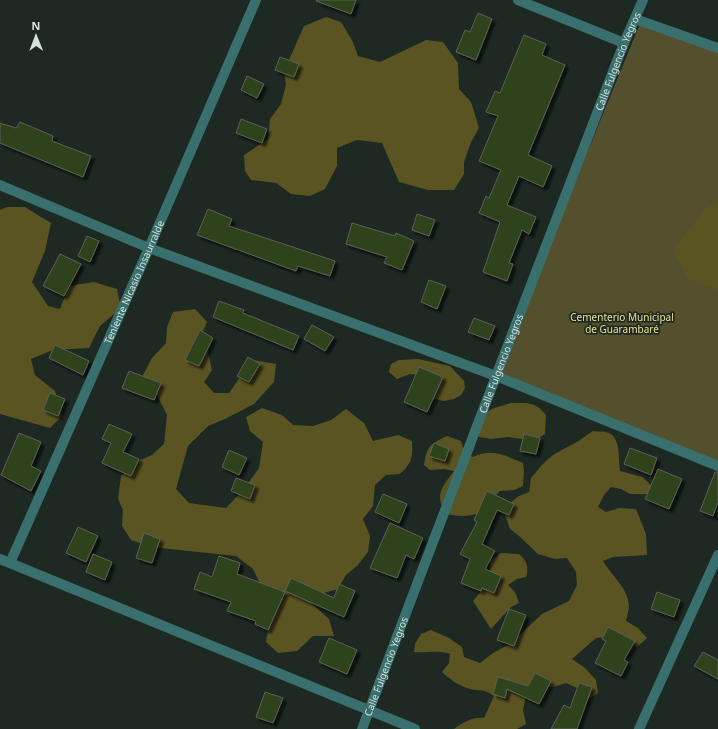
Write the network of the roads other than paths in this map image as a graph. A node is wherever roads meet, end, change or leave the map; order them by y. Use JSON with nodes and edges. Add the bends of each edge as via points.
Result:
{"nodes":[{"id":1,"x":256,"y":0,"type":"edge"},
{"id":2,"x":518,"y":0,"type":"edge"},
{"id":3,"x":643,"y":0,"type":"edge"},
{"id":4,"x":635,"y":19,"type":"junction"},
{"id":5,"x":624,"y":43,"type":"junction"},
{"id":6,"x":718,"y":48,"type":"edge"},
{"id":7,"x":0,"y":185,"type":"edge"},
{"id":8,"x":149,"y":248,"type":"junction"},
{"id":9,"x":496,"y":376,"type":"junction"},
{"id":10,"x":718,"y":466,"type":"edge"},
{"id":11,"x":718,"y":555,"type":"edge"},
{"id":12,"x":5,"y":561,"type":"edge"},
{"id":13,"x":370,"y":711,"type":"junction"},
{"id":14,"x":362,"y":729,"type":"edge"},
{"id":15,"x":415,"y":729,"type":"edge"},
{"id":16,"x":639,"y":729,"type":"edge"}],
"edges":[{"from":1,"to":8,"type":"street","name":"Teniente Nicasio Insaurralde"},
{"from":2,"to":5,"type":"street"},
{"from":3,"to":4,"type":"street","name":"Calle Fulgencio Yegros"},
{"from":4,"to":5,"type":"street","name":"Calle Fulgencio Yegros"},
{"from":4,"to":6,"type":"street"},
{"from":5,"to":9,"type":"street","name":"Calle Fulgencio Yegros"},
{"from":7,"to":8,"type":"street"},
{"from":8,"to":9,"type":"street"},
{"from":8,"to":12,"type":"street","name":"Teniente Nicasio Insaurralde"},
{"from":9,"to":10,"type":"street"},
{"from":9,"to":13,"type":"street","name":"Calle Fulgencio Yegros"},
{"from":11,"to":16,"type":"street"},
{"from":12,"to":13,"type":"street"},
{"from":13,"to":14,"type":"street","name":"Calle Fulgencio Yegros"},
{"from":13,"to":15,"type":"street"}]}
